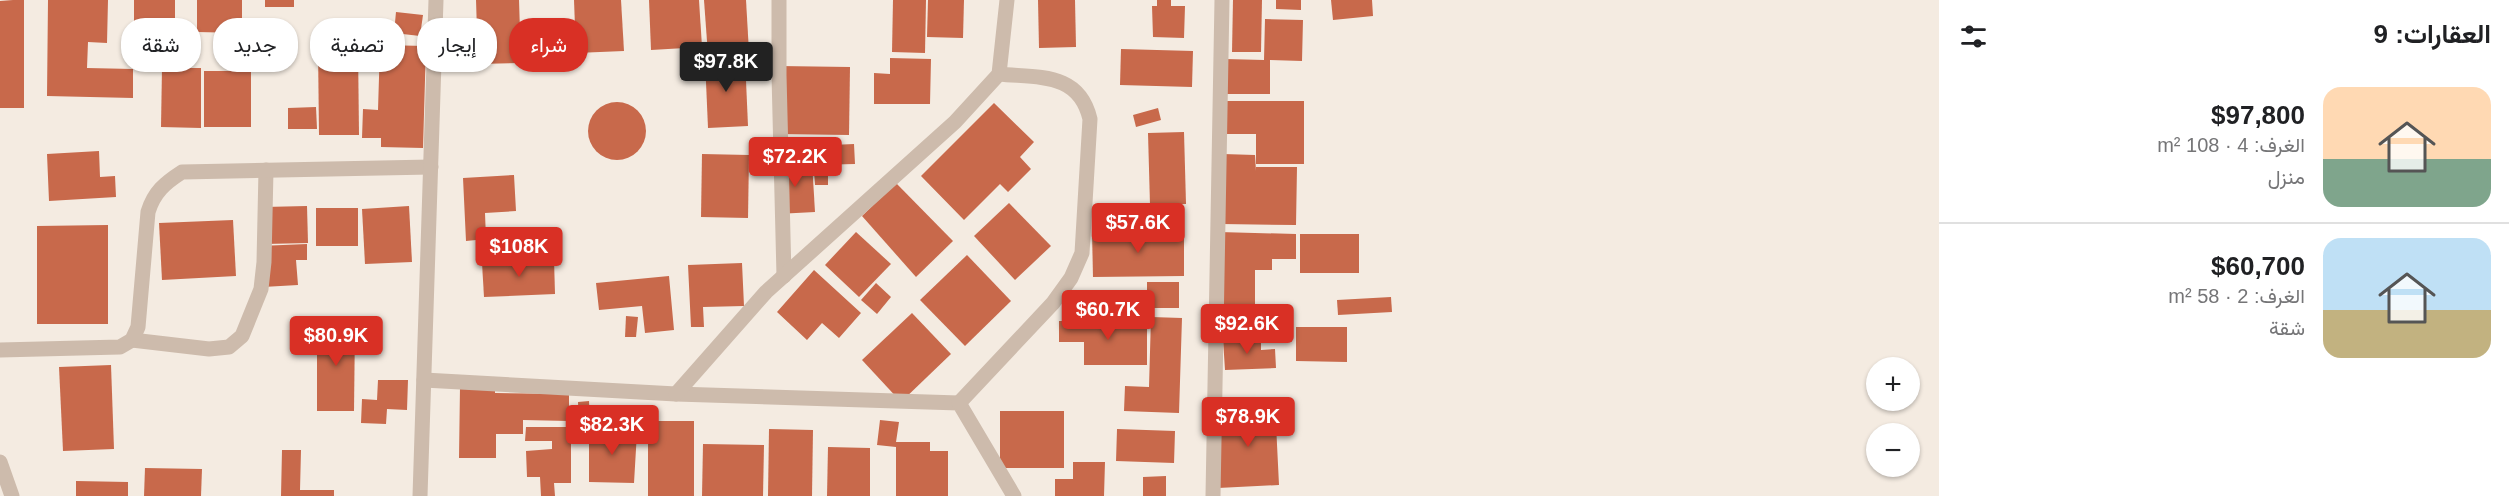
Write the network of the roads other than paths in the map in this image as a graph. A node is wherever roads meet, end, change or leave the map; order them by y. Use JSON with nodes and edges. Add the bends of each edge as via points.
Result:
{"nodes":[{"id":1,"x":436,"y":0,"type":"edge"},
{"id":2,"x":1006,"y":0,"type":"edge"},
{"id":3,"x":1222,"y":0,"type":"edge"},
{"id":4,"x":780,"y":1,"type":"edge"},
{"id":5,"x":999,"y":74,"type":"junction"},
{"id":6,"x":431,"y":167,"type":"junction"},
{"id":7,"x":266,"y":170,"type":"junction"},
{"id":8,"x":784,"y":276,"type":"junction"},
{"id":9,"x":132,"y":340,"type":"junction"},
{"id":10,"x":0,"y":350,"type":"edge"},
{"id":11,"x":424,"y":380,"type":"junction"},
{"id":12,"x":676,"y":394,"type":"junction"},
{"id":13,"x":958,"y":403,"type":"junction"},
{"id":14,"x":0,"y":462,"type":"edge"},
{"id":15,"x":12,"y":496,"type":"edge"},
{"id":16,"x":420,"y":496,"type":"edge"},
{"id":17,"x":1014,"y":496,"type":"edge"},
{"id":18,"x":1213,"y":496,"type":"edge"}],
"edges":[{"from":1,"to":6,"type":"street"},
{"from":2,"to":5,"type":"street"},
{"from":3,"to":18,"type":"street"},
{"from":4,"to":8,"type":"street"},
{"from":5,"to":8,"type":"street","via":[[956,122]]},
{"from":5,"to":13,"type":"street","via":[[1056,80],[1078,91],[1086,104],[1090,119],[1082,254],[1053,303]]},
{"from":6,"to":7,"type":"street"},
{"from":6,"to":11,"type":"street"},
{"from":7,"to":9,"type":"street","via":[[182,172],[153,196],[148,212],[138,327]]},
{"from":7,"to":9,"type":"street","via":[[261,289],[242,336],[230,347],[209,349]]},
{"from":8,"to":12,"type":"street"},
{"from":9,"to":10,"type":"street","via":[[120,347]]},
{"from":11,"to":12,"type":"street"},
{"from":11,"to":16,"type":"street"},
{"from":12,"to":13,"type":"street"},
{"from":13,"to":17,"type":"street"},
{"from":14,"to":15,"type":"street"}]}
